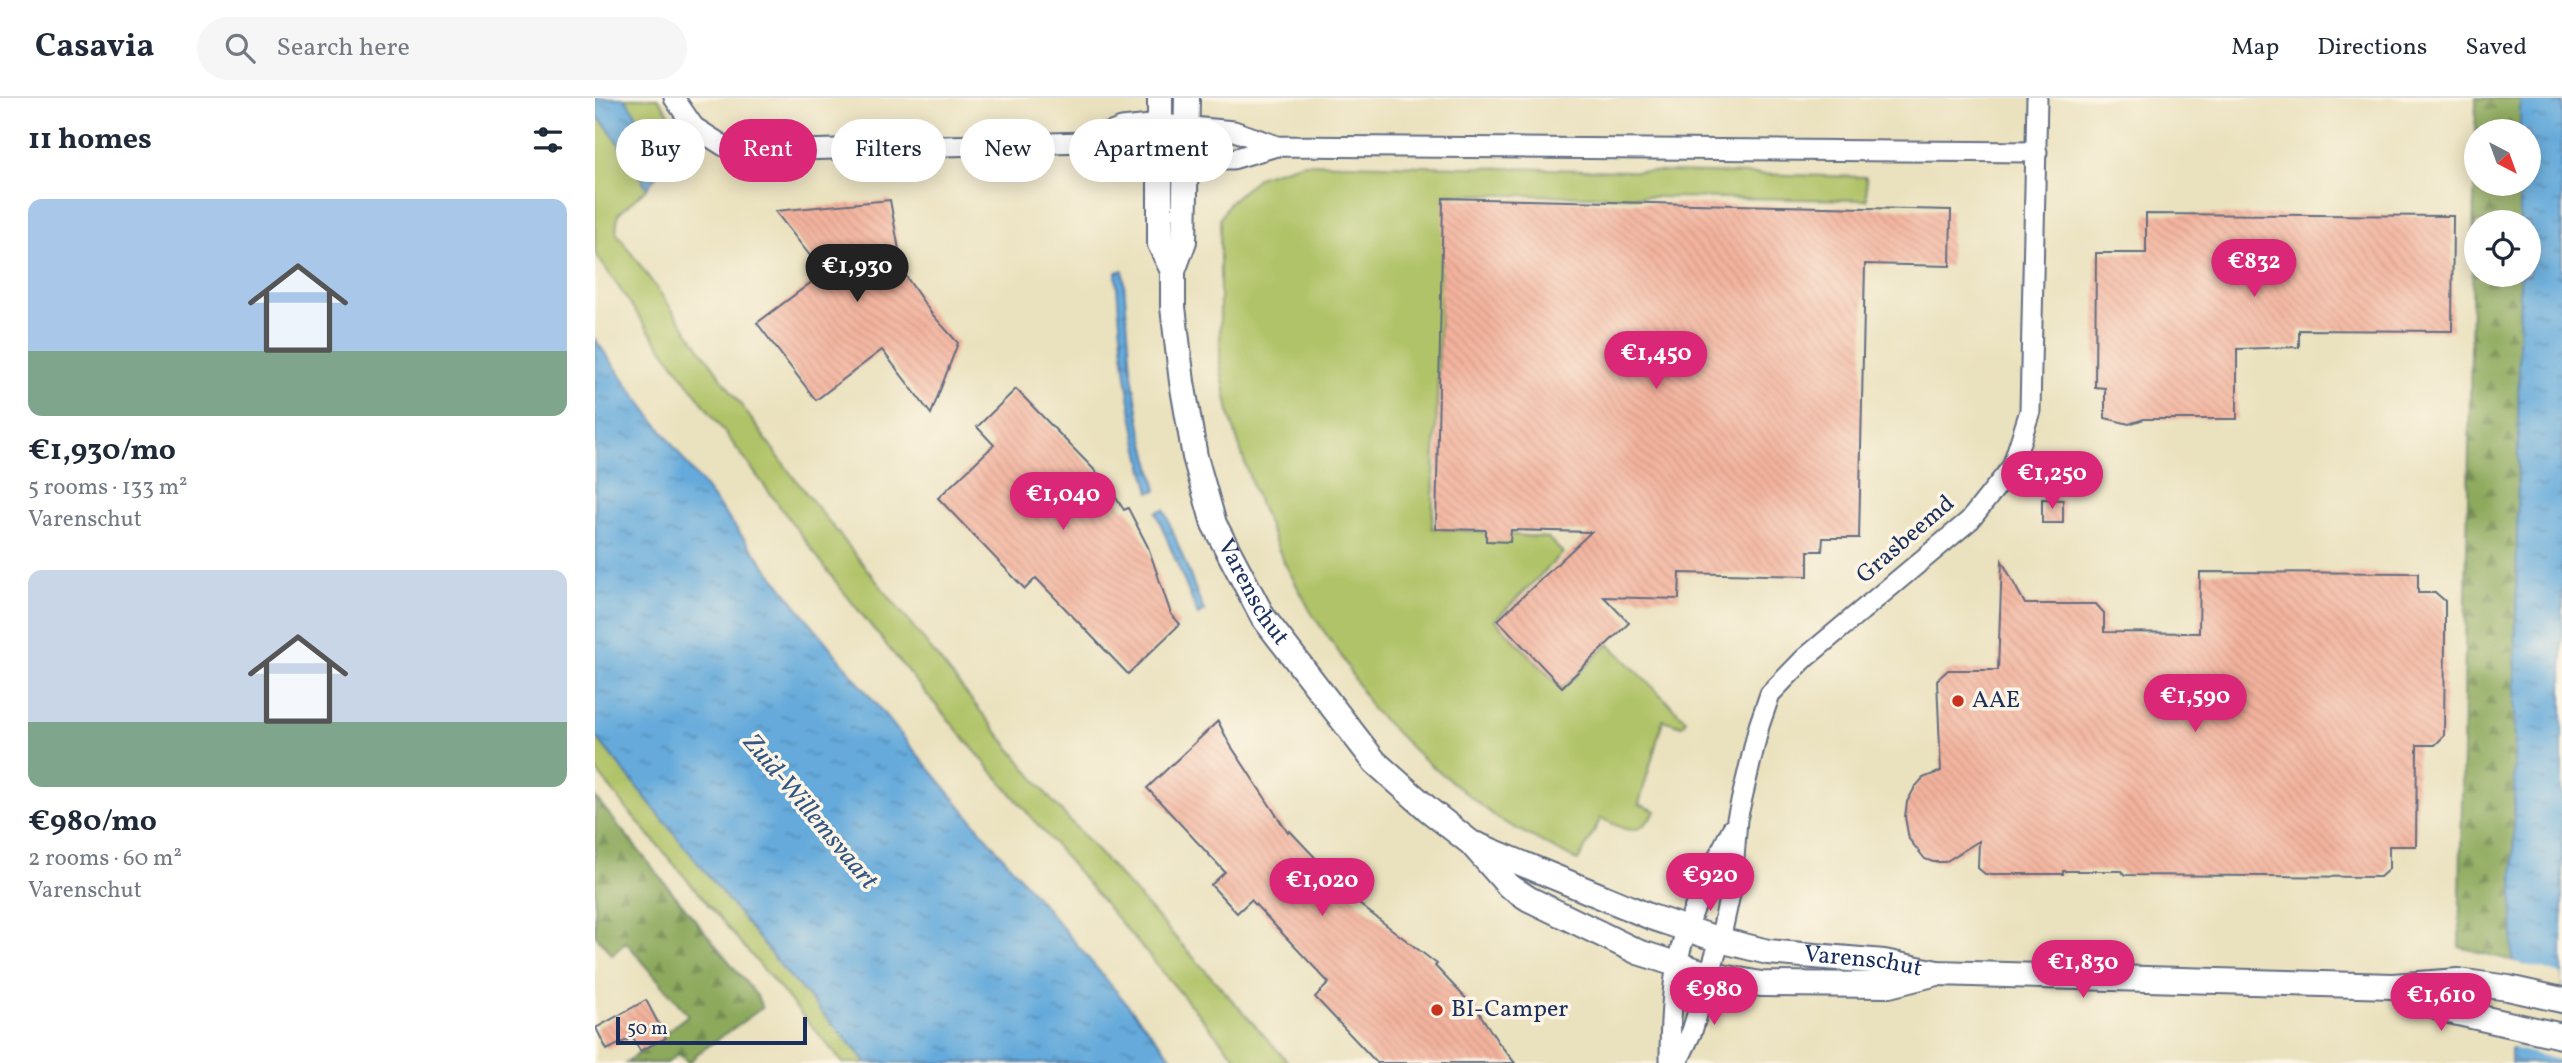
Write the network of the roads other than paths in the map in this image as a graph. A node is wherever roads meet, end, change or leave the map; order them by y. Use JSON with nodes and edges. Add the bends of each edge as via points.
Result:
{"nodes":[{"id":1,"x":674,"y":98,"type":"edge"},
{"id":2,"x":1160,"y":98,"type":"edge"},
{"id":3,"x":1187,"y":98,"type":"edge"},
{"id":4,"x":2037,"y":98,"type":"edge"},
{"id":5,"x":1160,"y":119,"type":"edge"},
{"id":6,"x":1186,"y":119,"type":"edge"},
{"id":7,"x":1233,"y":131,"type":"edge"},
{"id":8,"x":1069,"y":142,"type":"edge"},
{"id":9,"x":1277,"y":146,"type":"junction"},
{"id":10,"x":2037,"y":152,"type":"junction"},
{"id":11,"x":1233,"y":159,"type":"edge"},
{"id":12,"x":1159,"y":182,"type":"edge"},
{"id":13,"x":1185,"y":182,"type":"edge"},
{"id":14,"x":1173,"y":271,"type":"junction"},
{"id":15,"x":1737,"y":819,"type":"junction"},
{"id":16,"x":1471,"y":843,"type":"junction"},
{"id":17,"x":1687,"y":930,"type":"junction"},
{"id":18,"x":1720,"y":940,"type":"junction"},
{"id":19,"x":1677,"y":964,"type":"junction"},
{"id":20,"x":1937,"y":973,"type":"junction"},
{"id":21,"x":1711,"y":975,"type":"junction"},
{"id":22,"x":2393,"y":986,"type":"junction"},
{"id":23,"x":2562,"y":1000,"type":"edge"},
{"id":24,"x":2562,"y":1036,"type":"edge"},
{"id":25,"x":1670,"y":1063,"type":"edge"},
{"id":26,"x":1677,"y":1063,"type":"edge"}],
"edges":[{"from":1,"to":8,"type":"street","via":[[694,127],[724,146],[764,151]]},
{"from":2,"to":5,"type":"street","name":"Varenschut"},
{"from":3,"to":6,"type":"street","name":"Varenschut"},
{"from":4,"to":10,"type":"street","name":"Grasbeemd"},
{"from":7,"to":9,"type":"street"},
{"from":9,"to":10,"type":"street"},
{"from":9,"to":11,"type":"street"},
{"from":10,"to":15,"type":"street","name":"Grasbeemd","via":[[2030,411],[2012,467],[1970,520],[1805,658],[1770,694]]},
{"from":12,"to":14,"type":"street","name":"Varenschut","via":[[1160,244]]},
{"from":13,"to":14,"type":"street","name":"Varenschut","via":[[1184,241]]},
{"from":14,"to":16,"type":"street","name":"Varenschut","via":[[1182,382],[1195,457],[1214,524],[1269,626],[1375,762]]},
{"from":15,"to":17,"type":"street","name":"Grasbeemd"},
{"from":15,"to":18,"type":"street","name":"Grasbeemd","via":[[1732,886]]},
{"from":16,"to":17,"type":"street","name":"Varenschut"},
{"from":16,"to":19,"type":"street","name":"Varenschut","via":[[1509,886],[1529,900],[1638,952]]},
{"from":17,"to":18,"type":"street","name":"Varenschut"},
{"from":17,"to":19,"type":"street","name":"Grasbeemd"},
{"from":18,"to":20,"type":"street","name":"Varenschut","via":[[1768,952],[1884,962]]},
{"from":18,"to":21,"type":"street","name":"Grasbeemd"},
{"from":19,"to":21,"type":"street","name":"Varenschut"},
{"from":19,"to":25,"type":"street"},
{"from":20,"to":21,"type":"street","name":"Varenschut","via":[[1889,985],[1761,984]]},
{"from":20,"to":22,"type":"street","name":"Varenschut"},
{"from":21,"to":26,"type":"street"},
{"from":22,"to":23,"type":"street","name":"Varenschut","via":[[2458,981]]},
{"from":22,"to":24,"type":"street","name":"Varenschut","via":[[2445,1010]]}]}
